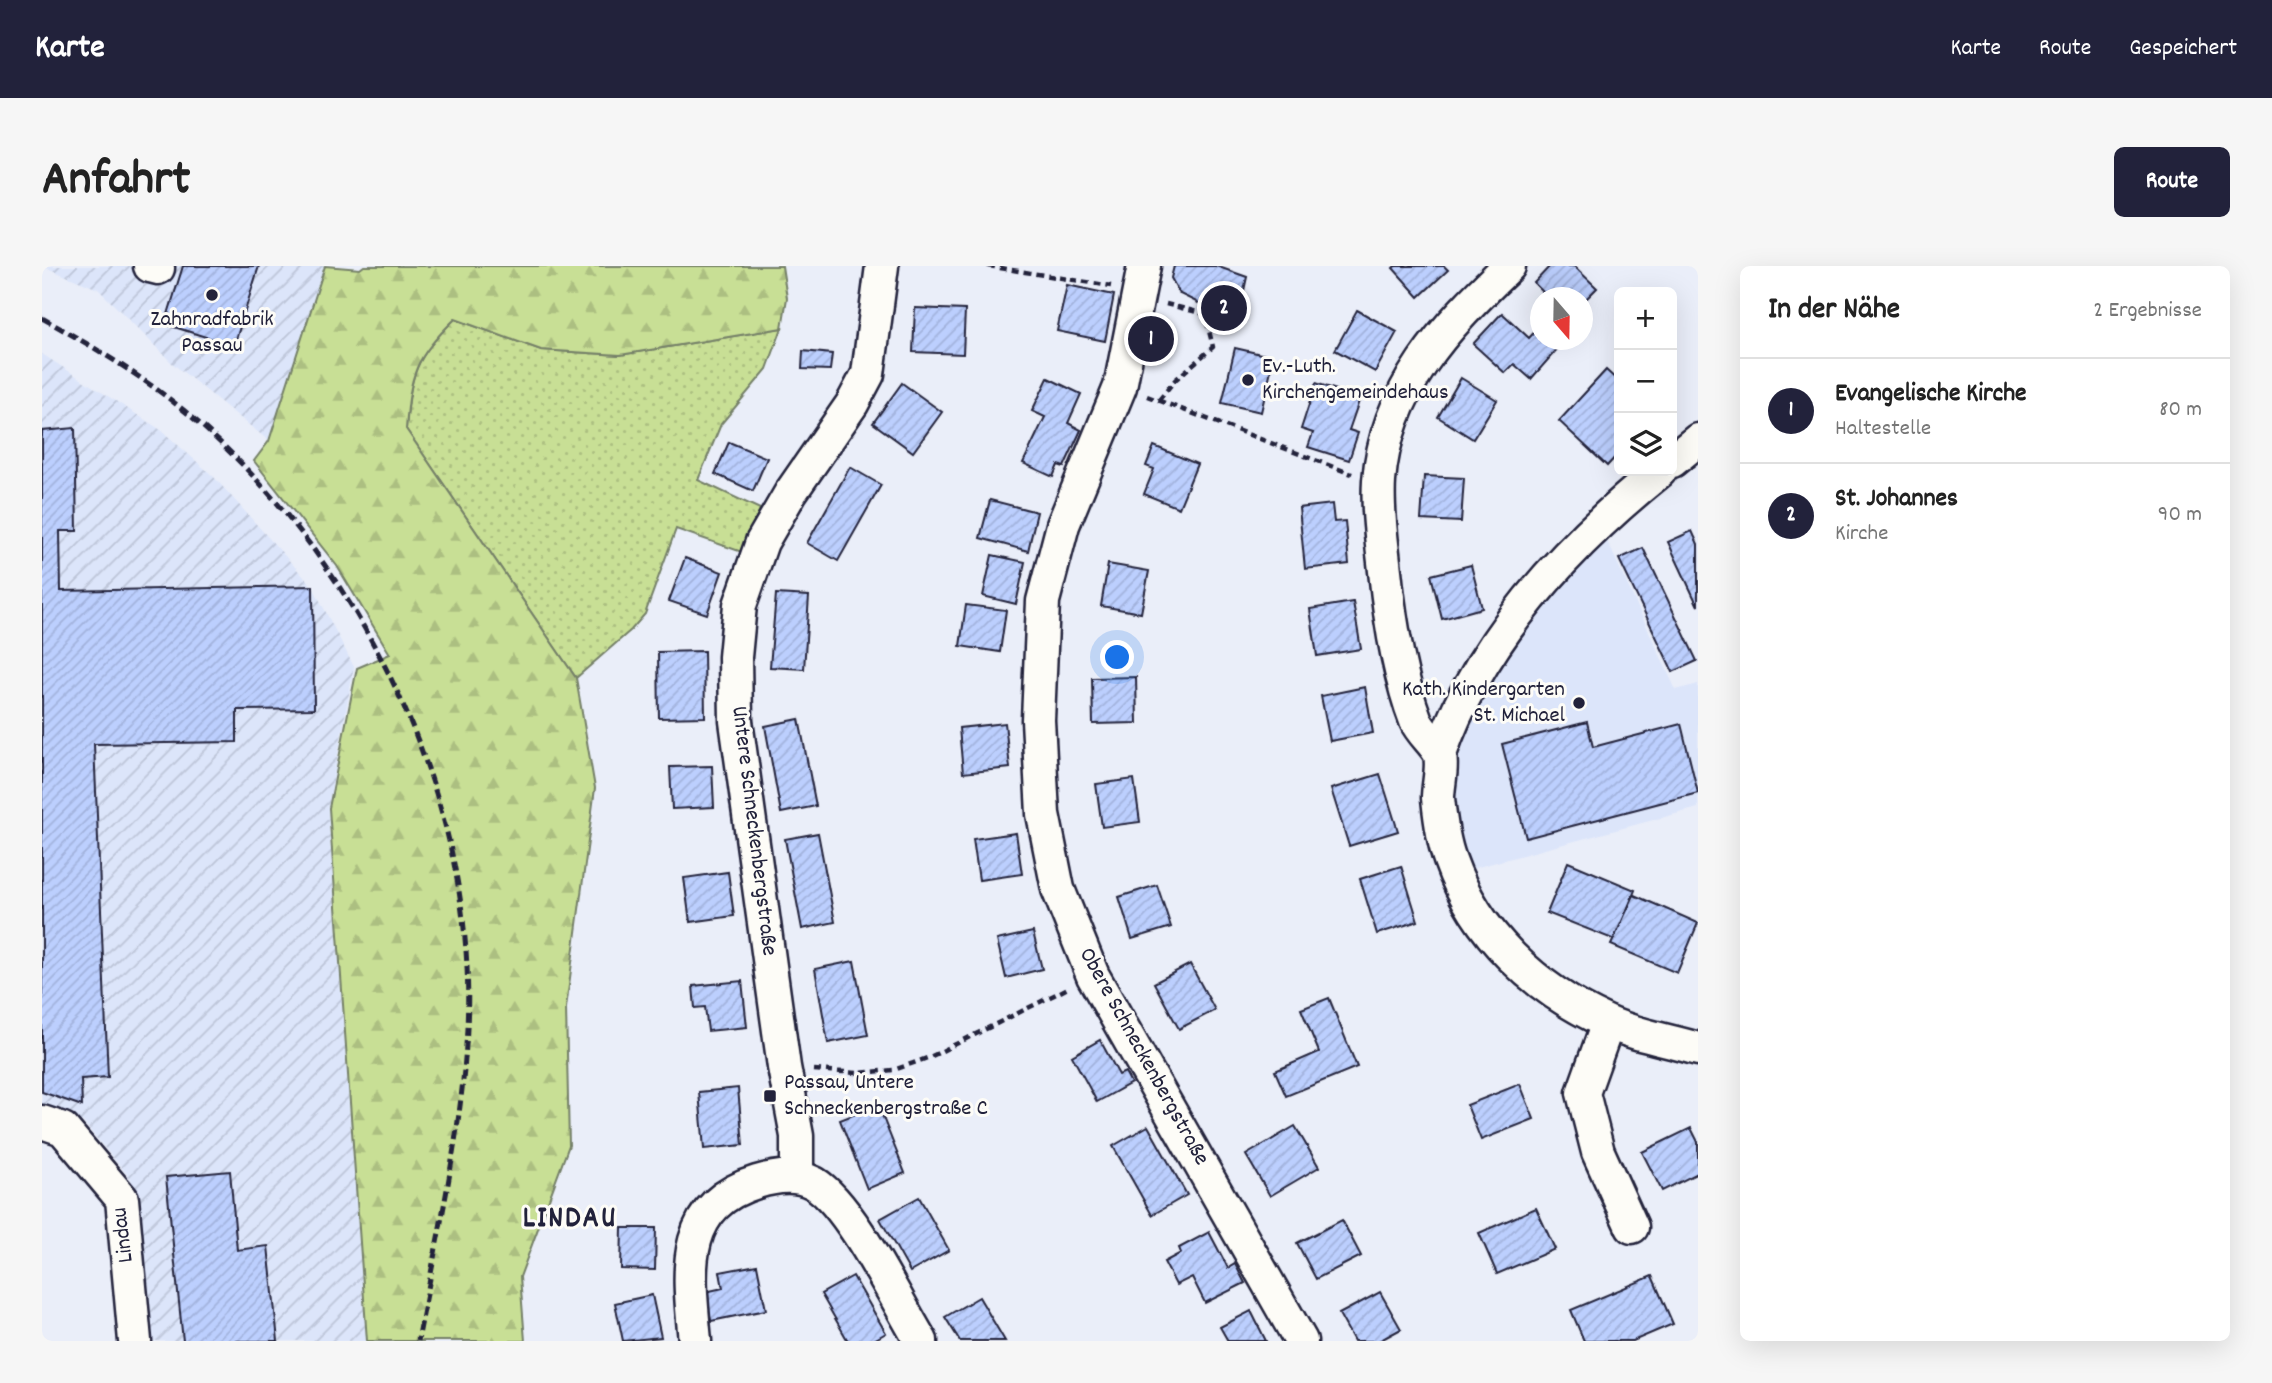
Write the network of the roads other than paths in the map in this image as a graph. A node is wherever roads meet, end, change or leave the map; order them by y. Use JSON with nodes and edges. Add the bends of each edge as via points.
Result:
{"nodes":[{"id":1,"x":882,"y":266,"type":"edge"},
{"id":2,"x":1144,"y":266,"type":"edge"},
{"id":3,"x":1508,"y":266,"type":"edge"},
{"id":4,"x":1698,"y":440,"type":"edge"},
{"id":5,"x":1677,"y":457,"type":"edge"},
{"id":6,"x":1654,"y":476,"type":"edge"},
{"id":7,"x":1440,"y":754,"type":"junction"},
{"id":8,"x":1608,"y":1023,"type":"junction"},
{"id":9,"x":1698,"y":1049,"type":"edge"},
{"id":10,"x":42,"y":1122,"type":"edge"},
{"id":11,"x":797,"y":1177,"type":"junction"},
{"id":12,"x":1632,"y":1227,"type":"dead end"},
{"id":13,"x":135,"y":1341,"type":"edge"},
{"id":14,"x":695,"y":1341,"type":"edge"},
{"id":15,"x":921,"y":1341,"type":"edge"},
{"id":16,"x":1301,"y":1341,"type":"edge"}],
"edges":[{"from":1,"to":11,"type":"street","name":"Untere Schneckenbergstraße","via":[[868,374],[762,542],[740,605],[735,657],[736,721],[797,1136]]},
{"from":2,"to":16,"type":"street","name":"Obere Schneckenbergstraße","via":[[1128,292],[1120,387],[1063,525],[1043,601],[1038,719],[1043,814],[1058,888],[1093,976]]},
{"from":3,"to":7,"type":"street","via":[[1435,341],[1411,375],[1383,449],[1379,485],[1392,622],[1417,722]]},
{"from":4,"to":5,"type":"street"},
{"from":6,"to":7,"type":"street","via":[[1599,522],[1531,597],[1468,686]]},
{"from":7,"to":8,"type":"street","via":[[1438,797],[1444,834],[1466,897],[1511,960]]},
{"from":8,"to":9,"type":"street"},
{"from":8,"to":12,"type":"street","via":[[1583,1093],[1598,1152]]},
{"from":10,"to":13,"type":"street","name":"Lindau","via":[[63,1129],[122,1199]]},
{"from":11,"to":14,"type":"street","via":[[778,1175],[740,1187],[719,1202],[702,1223],[690,1254]]},
{"from":11,"to":15,"type":"street","via":[[814,1183],[835,1201]]}]}
